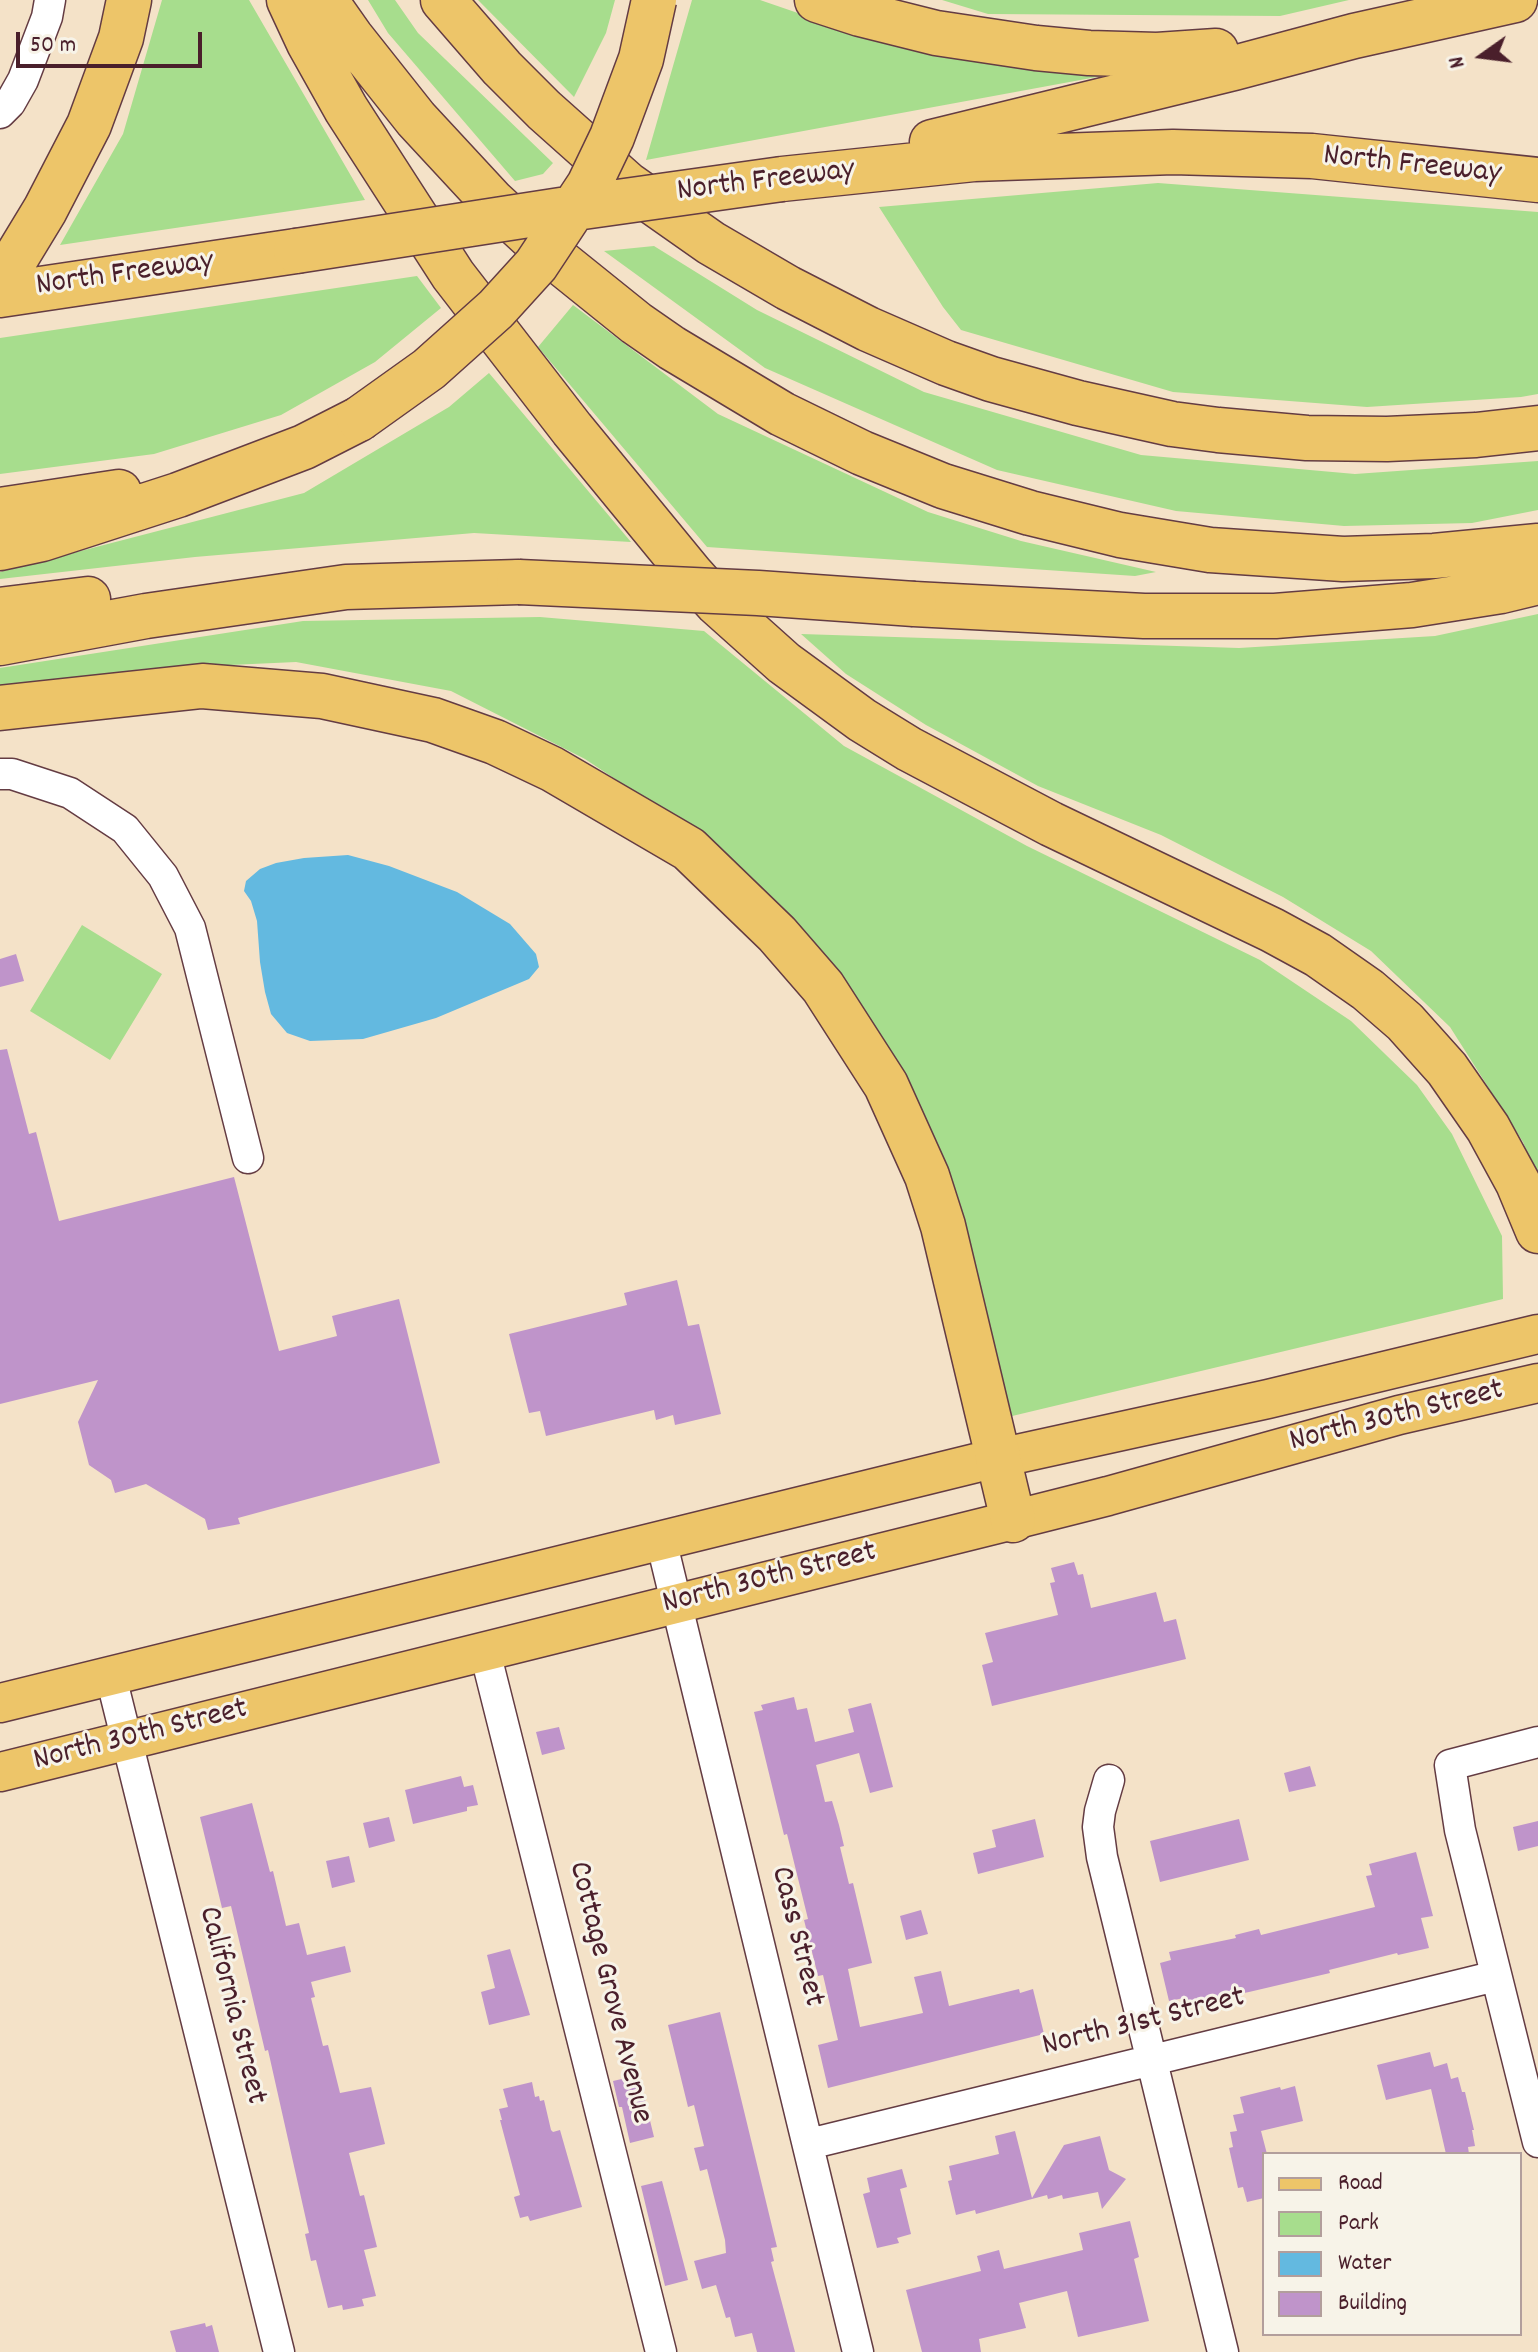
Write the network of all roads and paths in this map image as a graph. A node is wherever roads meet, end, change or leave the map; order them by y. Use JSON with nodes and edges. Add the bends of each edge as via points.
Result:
{"nodes":[{"id":1,"x":50,"y":0,"type":"edge"},
{"id":2,"x":129,"y":0,"type":"edge"},
{"id":3,"x":289,"y":0,"type":"edge"},
{"id":4,"x":325,"y":0,"type":"edge"},
{"id":5,"x":443,"y":0,"type":"edge"},
{"id":6,"x":654,"y":0,"type":"edge"},
{"id":7,"x":817,"y":0,"type":"edge"},
{"id":8,"x":1515,"y":0,"type":"edge"},
{"id":9,"x":1354,"y":36,"type":"junction"},
{"id":10,"x":0,"y":113,"type":"edge"},
{"id":11,"x":782,"y":179,"type":"junction"},
{"id":12,"x":1538,"y":180,"type":"edge"},
{"id":13,"x":0,"y":284,"type":"edge"},
{"id":14,"x":0,"y":295,"type":"edge"},
{"id":15,"x":1538,"y":428,"type":"edge"},
{"id":16,"x":262,"y":462,"type":"junction"},
{"id":17,"x":0,"y":510,"type":"edge"},
{"id":18,"x":1538,"y":546,"type":"edge"},
{"id":19,"x":0,"y":548,"type":"edge"},
{"id":20,"x":1538,"y":582,"type":"edge"},
{"id":21,"x":346,"y":587,"type":"junction"},
{"id":22,"x":0,"y":610,"type":"edge"},
{"id":23,"x":0,"y":643,"type":"edge"},
{"id":24,"x":0,"y":708,"type":"edge"},
{"id":25,"x":0,"y":774,"type":"edge"},
{"id":26,"x":248,"y":1158,"type":"dead end"},
{"id":27,"x":1538,"y":1231,"type":"edge"},
{"id":28,"x":1538,"y":1334,"type":"edge"},
{"id":29,"x":1538,"y":1383,"type":"edge"},
{"id":30,"x":998,"y":1457,"type":"junction"},
{"id":31,"x":1013,"y":1520,"type":"junction"},
{"id":32,"x":661,"y":1540,"type":"junction"},
{"id":33,"x":677,"y":1603,"type":"junction"},
{"id":34,"x":485,"y":1652,"type":"junction"},
{"id":35,"x":111,"y":1677,"type":"junction"},
{"id":36,"x":0,"y":1703,"type":"edge"},
{"id":37,"x":127,"y":1741,"type":"junction"},
{"id":38,"x":1538,"y":1742,"type":"edge"},
{"id":39,"x":0,"y":1772,"type":"edge"},
{"id":40,"x":1109,"y":1780,"type":"dead end"},
{"id":41,"x":1496,"y":1976,"type":"junction"},
{"id":42,"x":1152,"y":2058,"type":"junction"},
{"id":43,"x":1538,"y":2142,"type":"edge"},
{"id":44,"x":809,"y":2144,"type":"junction"},
{"id":45,"x":279,"y":2352,"type":"edge"},
{"id":46,"x":661,"y":2352,"type":"edge"},
{"id":47,"x":858,"y":2352,"type":"edge"},
{"id":48,"x":1223,"y":2352,"type":"edge"}],
"edges":[{"from":1,"to":10,"type":"street","via":[[28,69]]},
{"from":2,"to":13,"type":"highway","via":[[89,125]]},
{"from":3,"to":27,"type":"highway","via":[[346,109],[453,275],[717,603],[784,663],[909,749],[1272,930],[1368,990],[1447,1069],[1488,1128]]},
{"from":4,"to":18,"type":"highway","via":[[416,119],[554,258],[697,364],[862,453],[1030,513],[1210,550],[1343,559]]},
{"from":5,"to":15,"type":"highway","via":[[544,110],[627,184],[788,288],[946,363],[1078,403],[1218,430],[1387,439]]},
{"from":6,"to":16,"type":"highway","bridge":true,"via":[[641,59],[612,137],[589,185],[536,265],[429,369],[359,419]]},
{"from":7,"to":9,"type":"highway","via":[[936,33],[1089,53],[1157,55]]},
{"from":8,"to":9,"type":"highway"},
{"from":9,"to":11,"type":"highway"},
{"from":11,"to":12,"type":"highway","name":"North Freeway","via":[[974,159],[1173,152],[1312,156]]},
{"from":11,"to":14,"type":"highway","name":"North Freeway","bridge":true},
{"from":16,"to":17,"type":"highway","via":[[139,489]]},
{"from":16,"to":19,"type":"highway","via":[[128,513]]},
{"from":20,"to":21,"type":"highway","bridge":true,"via":[[1412,605],[1275,616],[1144,616],[519,582]]},
{"from":21,"to":22,"type":"highway","via":[[170,590]]},
{"from":21,"to":23,"type":"highway"},
{"from":24,"to":30,"type":"highway","via":[[202,686],[322,696],[433,720],[495,742],[689,849],[823,987],[886,1085],[943,1226]]},
{"from":25,"to":26,"type":"street","via":[[70,793],[125,829],[163,876],[190,928]]},
{"from":28,"to":30,"type":"main road","name":"North 30th Street"},
{"from":29,"to":31,"type":"main road","name":"North 30th Street","via":[[1370,1422]]},
{"from":30,"to":31,"type":"highway"},
{"from":30,"to":32,"type":"main road","name":"North 30th Street"},
{"from":31,"to":33,"type":"main road","name":"North 30th Street"},
{"from":32,"to":33,"type":"street","name":"Cass Street"},
{"from":32,"to":35,"type":"main road","name":"North 30th Street"},
{"from":33,"to":34,"type":"main road","name":"North 30th Street"},
{"from":33,"to":44,"type":"street","name":"Cass Street"},
{"from":34,"to":37,"type":"main road","name":"North 30th Street"},
{"from":34,"to":46,"type":"street","name":"Cottage Grove Avenue"},
{"from":35,"to":36,"type":"main road","name":"North 30th Street"},
{"from":35,"to":37,"type":"street","name":"California Street"},
{"from":37,"to":39,"type":"main road","name":"North 30th Street"},
{"from":37,"to":45,"type":"street","name":"California Street"},
{"from":38,"to":41,"type":"street","via":[[1450,1765],[1460,1830]]},
{"from":40,"to":42,"type":"street","via":[[1098,1827],[1102,1857]]},
{"from":41,"to":42,"type":"street","name":"North 31st Street"},
{"from":41,"to":43,"type":"street"},
{"from":42,"to":44,"type":"street","name":"North 31st Street"},
{"from":42,"to":48,"type":"street"},
{"from":44,"to":47,"type":"street","name":"Cass Street"}]}
